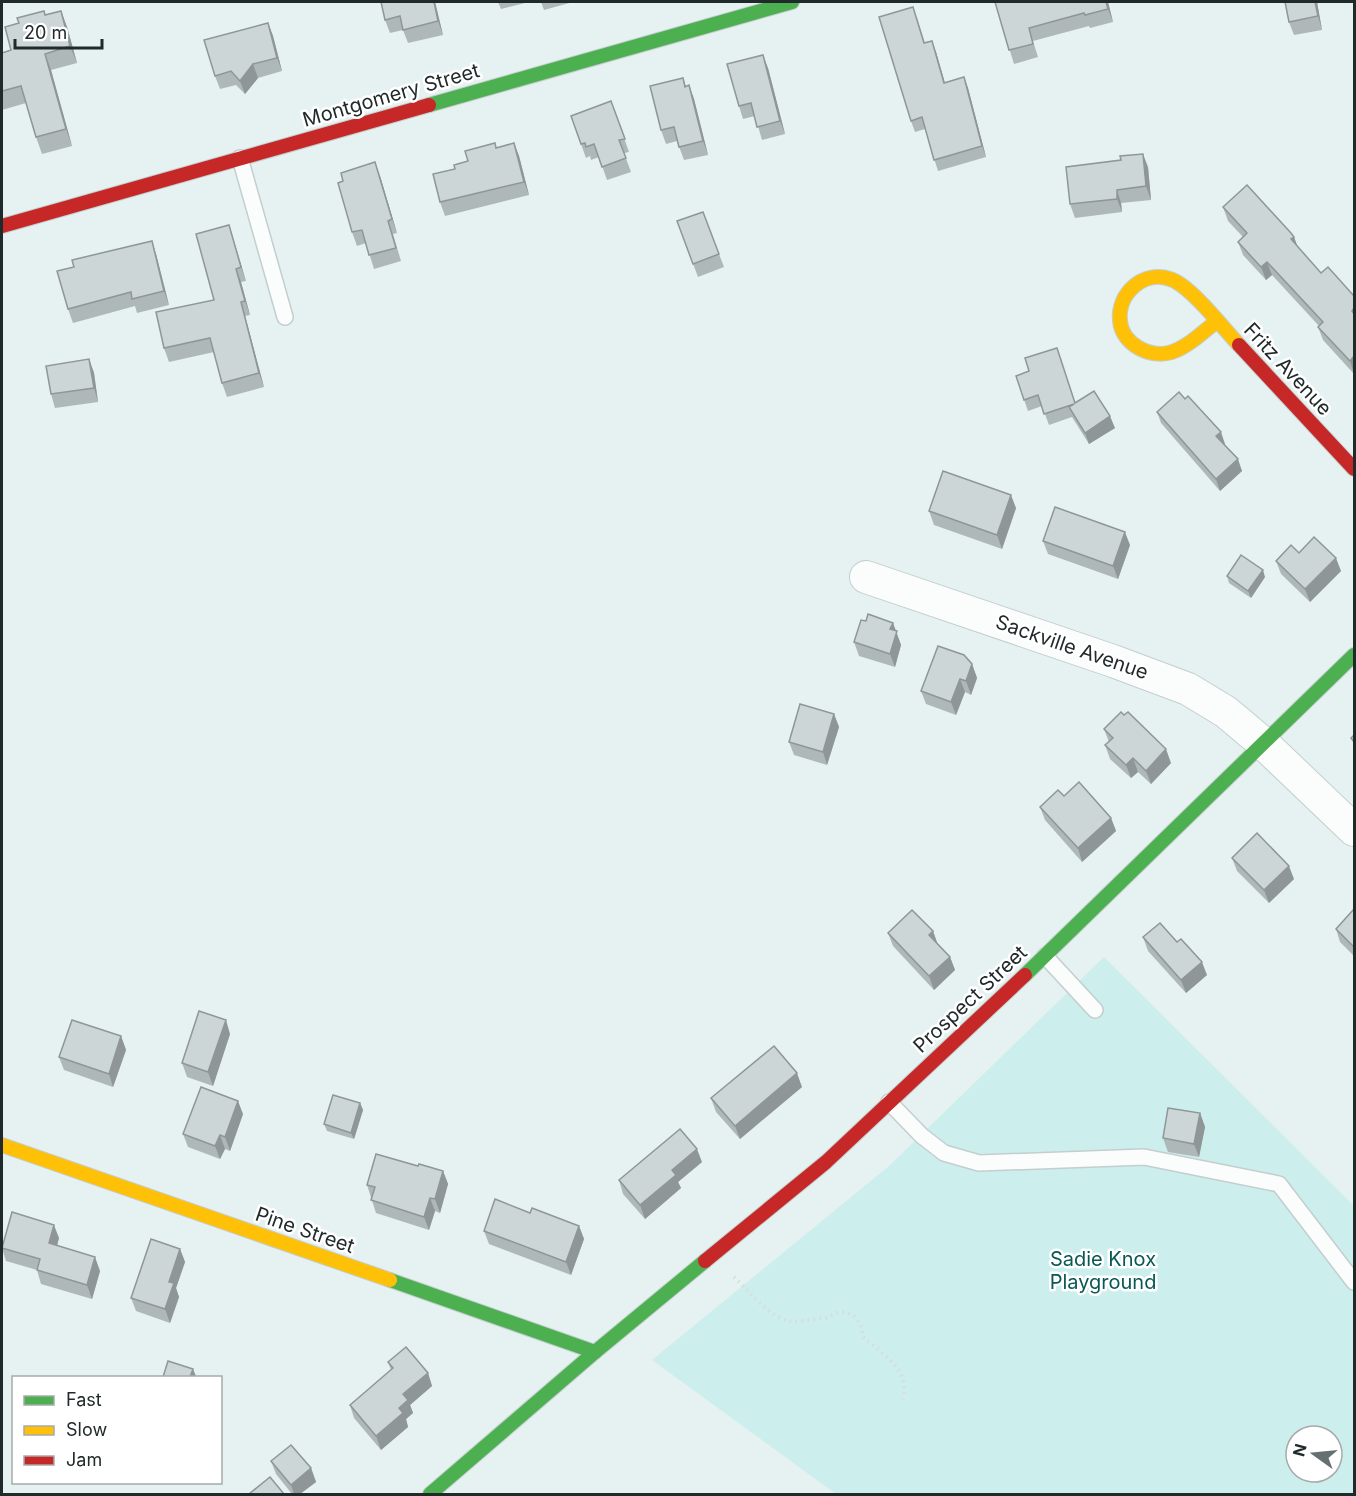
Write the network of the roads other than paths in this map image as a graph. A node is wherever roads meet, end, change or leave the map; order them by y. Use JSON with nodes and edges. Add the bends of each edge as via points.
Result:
{"nodes":[{"id":1,"x":792,"y":2,"type":"edge"},
{"id":2,"x":240,"y":158,"type":"junction"},
{"id":3,"x":2,"y":226,"type":"edge"},
{"id":4,"x":285,"y":317,"type":"dead end"},
{"id":5,"x":1217,"y":321,"type":"junction"},
{"id":6,"x":1354,"y":469,"type":"edge"},
{"id":7,"x":866,"y":577,"type":"dead end"},
{"id":8,"x":1354,"y":655,"type":"edge"},
{"id":9,"x":1264,"y":744,"type":"junction"},
{"id":10,"x":1354,"y":830,"type":"edge"},
{"id":11,"x":1045,"y":956,"type":"junction"},
{"id":12,"x":1095,"y":1010,"type":"dead end"},
{"id":13,"x":889,"y":1102,"type":"junction"},
{"id":14,"x":2,"y":1145,"type":"edge"},
{"id":15,"x":1354,"y":1282,"type":"edge"},
{"id":16,"x":595,"y":1352,"type":"junction"},
{"id":17,"x":430,"y":1494,"type":"edge"}],
"edges":[{"from":1,"to":2,"type":"street","name":"Montgomery Street","via":[[690,26]]},
{"from":2,"to":3,"type":"street","name":"Montgomery Street"},
{"from":2,"to":4,"type":"lane"},
{"from":5,"to":5,"type":"street","name":"Fritz Avenue","via":[[1177,349],[1152,354],[1130,342],[1122,328],[1120,311],[1125,295],[1137,282],[1165,276],[1182,284]]},
{"from":5,"to":6,"type":"street","name":"Fritz Avenue"},
{"from":7,"to":9,"type":"street","name":"Sackville Avenue","via":[[1188,689],[1226,712]]},
{"from":8,"to":9,"type":"street","name":"Prospect Street"},
{"from":9,"to":10,"type":"street","name":"Sackville Avenue"},
{"from":9,"to":11,"type":"street","name":"Prospect Street"},
{"from":11,"to":12,"type":"lane"},
{"from":11,"to":13,"type":"street","name":"Prospect Street"},
{"from":13,"to":15,"type":"lane","via":[[944,1154],[980,1162],[1144,1157],[1279,1184]]},
{"from":13,"to":16,"type":"street","name":"Prospect Street","via":[[826,1162]]},
{"from":14,"to":16,"type":"street","name":"Pine Street"},
{"from":16,"to":17,"type":"street","name":"Prospect Street"}]}
